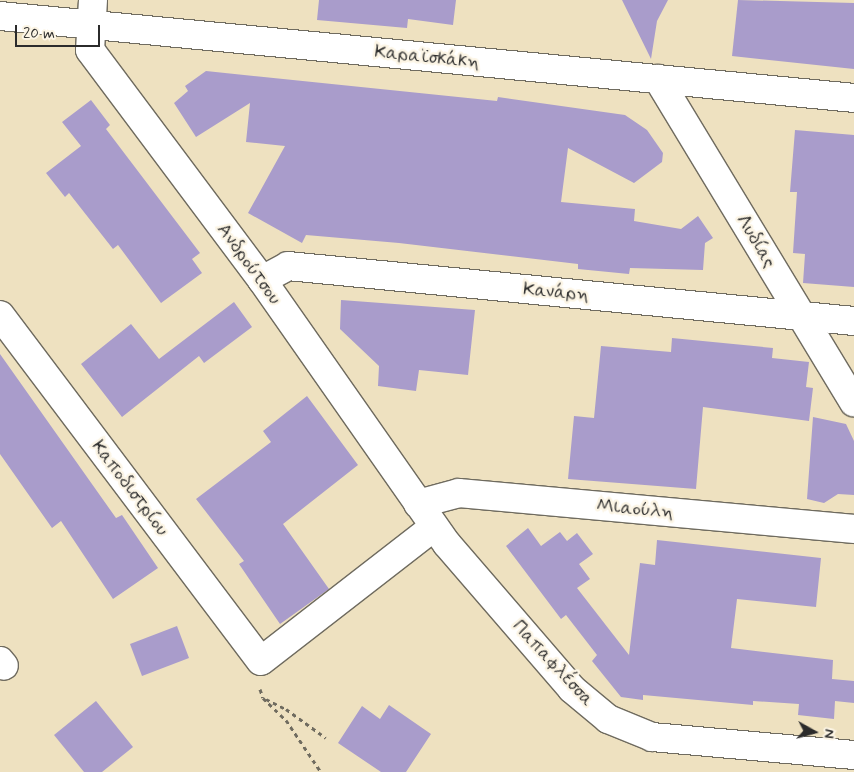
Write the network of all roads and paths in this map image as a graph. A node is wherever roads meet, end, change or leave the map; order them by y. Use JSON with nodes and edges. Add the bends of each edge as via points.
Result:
{"nodes":[{"id":1,"x":92,"y":12,"type":"edge"},
{"id":2,"x":0,"y":16,"type":"edge"},
{"id":3,"x":658,"y":79,"type":"junction"},
{"id":4,"x":854,"y":98,"type":"edge"},
{"id":5,"x":262,"y":280,"type":"junction"},
{"id":6,"x":0,"y":315,"type":"edge"},
{"id":7,"x":801,"y":315,"type":"junction"},
{"id":8,"x":854,"y":321,"type":"edge"},
{"id":9,"x":854,"y":402,"type":"edge"},
{"id":10,"x":418,"y":504,"type":"junction"},
{"id":11,"x":434,"y":527,"type":"junction"},
{"id":12,"x":854,"y":529,"type":"edge"},
{"id":13,"x":261,"y":661,"type":"junction"},
{"id":14,"x":263,"y":698,"type":"junction"},
{"id":15,"x":326,"y":738,"type":"dead end"},
{"id":16,"x":854,"y":756,"type":"edge"},
{"id":17,"x":321,"y":772,"type":"edge"}],
"edges":[{"from":1,"to":2,"type":"street","name":"Καραϊσκάκη"},
{"from":1,"to":3,"type":"street","name":"Καραϊσκάκη"},
{"from":1,"to":5,"type":"street","name":"Ανδρούτσου","via":[[90,50]]},
{"from":3,"to":4,"type":"street","name":"Καραϊσκάκη"},
{"from":3,"to":7,"type":"street","name":"Λυδίας"},
{"from":5,"to":7,"type":"street","name":"Κανάρη","via":[[288,266]]},
{"from":5,"to":10,"type":"street","name":"Ανδρούτσου"},
{"from":6,"to":13,"type":"street","name":"Καποδιστρίου"},
{"from":7,"to":8,"type":"street","name":"Κανάρη"},
{"from":7,"to":9,"type":"street","name":"Λυδίας"},
{"from":10,"to":11,"type":"street","name":"Παπαφλέσσα"},
{"from":10,"to":12,"type":"street","name":"Μιαούλη","via":[[458,493]]},
{"from":11,"to":13,"type":"street"},
{"from":11,"to":16,"type":"street","name":"Παπαφλέσσα","via":[[572,689],[608,719],[652,737]]},
{"from":13,"to":14,"type":"path","via":[[258,681]]},
{"from":14,"to":15,"type":"path","via":[[286,709]]},
{"from":14,"to":17,"type":"path","via":[[286,720]]}]}
